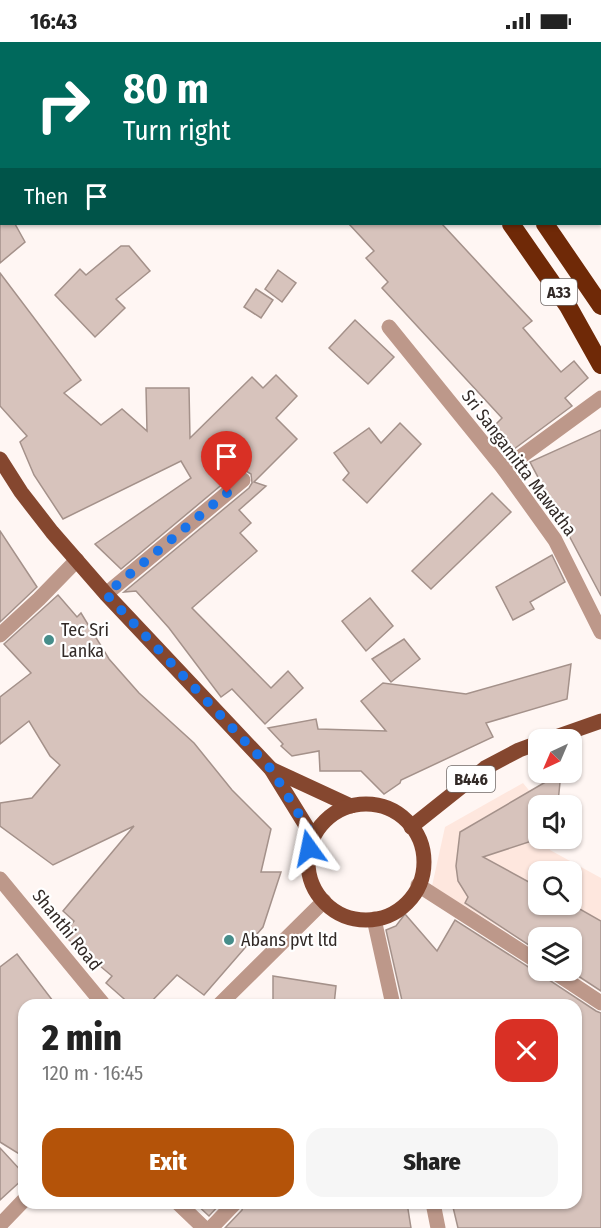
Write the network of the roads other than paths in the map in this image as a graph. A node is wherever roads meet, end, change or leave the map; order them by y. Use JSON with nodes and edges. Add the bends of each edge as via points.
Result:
{"nodes":[{"id":1,"x":512,"y":225,"type":"edge"},
{"id":2,"x":546,"y":225,"type":"edge"},
{"id":3,"x":601,"y":306,"type":"edge"},
{"id":4,"x":389,"y":327,"type":"dead end"},
{"id":5,"x":601,"y":365,"type":"edge"},
{"id":6,"x":601,"y":398,"type":"edge"},
{"id":7,"x":0,"y":459,"type":"edge"},
{"id":8,"x":504,"y":469,"type":"junction"},
{"id":9,"x":243,"y":480,"type":"dead end"},
{"id":10,"x":77,"y":560,"type":"junction"},
{"id":11,"x":106,"y":594,"type":"junction"},
{"id":12,"x":601,"y":632,"type":"edge"},
{"id":13,"x":0,"y":635,"type":"edge"},
{"id":14,"x":601,"y":721,"type":"edge"},
{"id":15,"x":578,"y":729,"type":"edge"},
{"id":16,"x":528,"y":747,"type":"edge"},
{"id":17,"x":271,"y":769,"type":"junction"},
{"id":18,"x":351,"y":806,"type":"junction"},
{"id":19,"x":411,"y":827,"type":"junction"},
{"id":20,"x":313,"y":837,"type":"junction"},
{"id":21,"x":0,"y":879,"type":"edge"},
{"id":22,"x":418,"y":885,"type":"junction"},
{"id":23,"x":324,"y":901,"type":"junction"},
{"id":24,"x":374,"y":919,"type":"junction"},
{"id":25,"x":528,"y":956,"type":"edge"},
{"id":26,"x":568,"y":981,"type":"edge"},
{"id":27,"x":99,"y":999,"type":"edge"},
{"id":28,"x":225,"y":999,"type":"edge"},
{"id":29,"x":392,"y":999,"type":"edge"},
{"id":30,"x":601,"y":1003,"type":"edge"},
{"id":31,"x":18,"y":1206,"type":"edge"},
{"id":32,"x":184,"y":1209,"type":"edge"},
{"id":33,"x":229,"y":1209,"type":"edge"},
{"id":34,"x":434,"y":1209,"type":"edge"},
{"id":35,"x":0,"y":1224,"type":"edge"},
{"id":36,"x":204,"y":1228,"type":"edge"},
{"id":37,"x":211,"y":1228,"type":"edge"},
{"id":38,"x":438,"y":1228,"type":"edge"}],
"edges":[{"from":1,"to":5,"type":"highway","number":"A33","via":[[568,306]]},
{"from":2,"to":3,"type":"highway","number":"A33"},
{"from":4,"to":8,"type":"street","name":"Sri Sangamitta Mawatha"},
{"from":6,"to":8,"type":"street"},
{"from":7,"to":10,"type":"main road","via":[[21,492]]},
{"from":8,"to":12,"type":"street","name":"Sri Sangamitta Mawatha","via":[[555,540]]},
{"from":9,"to":11,"type":"street"},
{"from":10,"to":11,"type":"main road"},
{"from":10,"to":13,"type":"street"},
{"from":11,"to":17,"type":"main road"},
{"from":14,"to":15,"type":"main road"},
{"from":16,"to":19,"type":"main road","number":"B446","via":[[485,768]]},
{"from":17,"to":18,"type":"main road"},
{"from":17,"to":20,"type":"main road"},
{"from":18,"to":19,"type":"main road","via":[[381,806]]},
{"from":18,"to":20,"type":"main road","via":[[332,814]]},
{"from":19,"to":22,"type":"main road","via":[[423,855]]},
{"from":20,"to":23,"type":"main road","via":[[309,874]]},
{"from":21,"to":27,"type":"street","name":"Shanthi Road"},
{"from":22,"to":24,"type":"main road","via":[[397,910]]},
{"from":22,"to":25,"type":"street"},
{"from":23,"to":24,"type":"main road","via":[[349,917]]},
{"from":23,"to":28,"type":"street"},
{"from":24,"to":29,"type":"street"},
{"from":26,"to":30,"type":"street"},
{"from":31,"to":35,"type":"street"},
{"from":32,"to":36,"type":"street"},
{"from":33,"to":37,"type":"street"},
{"from":34,"to":38,"type":"street"}]}
